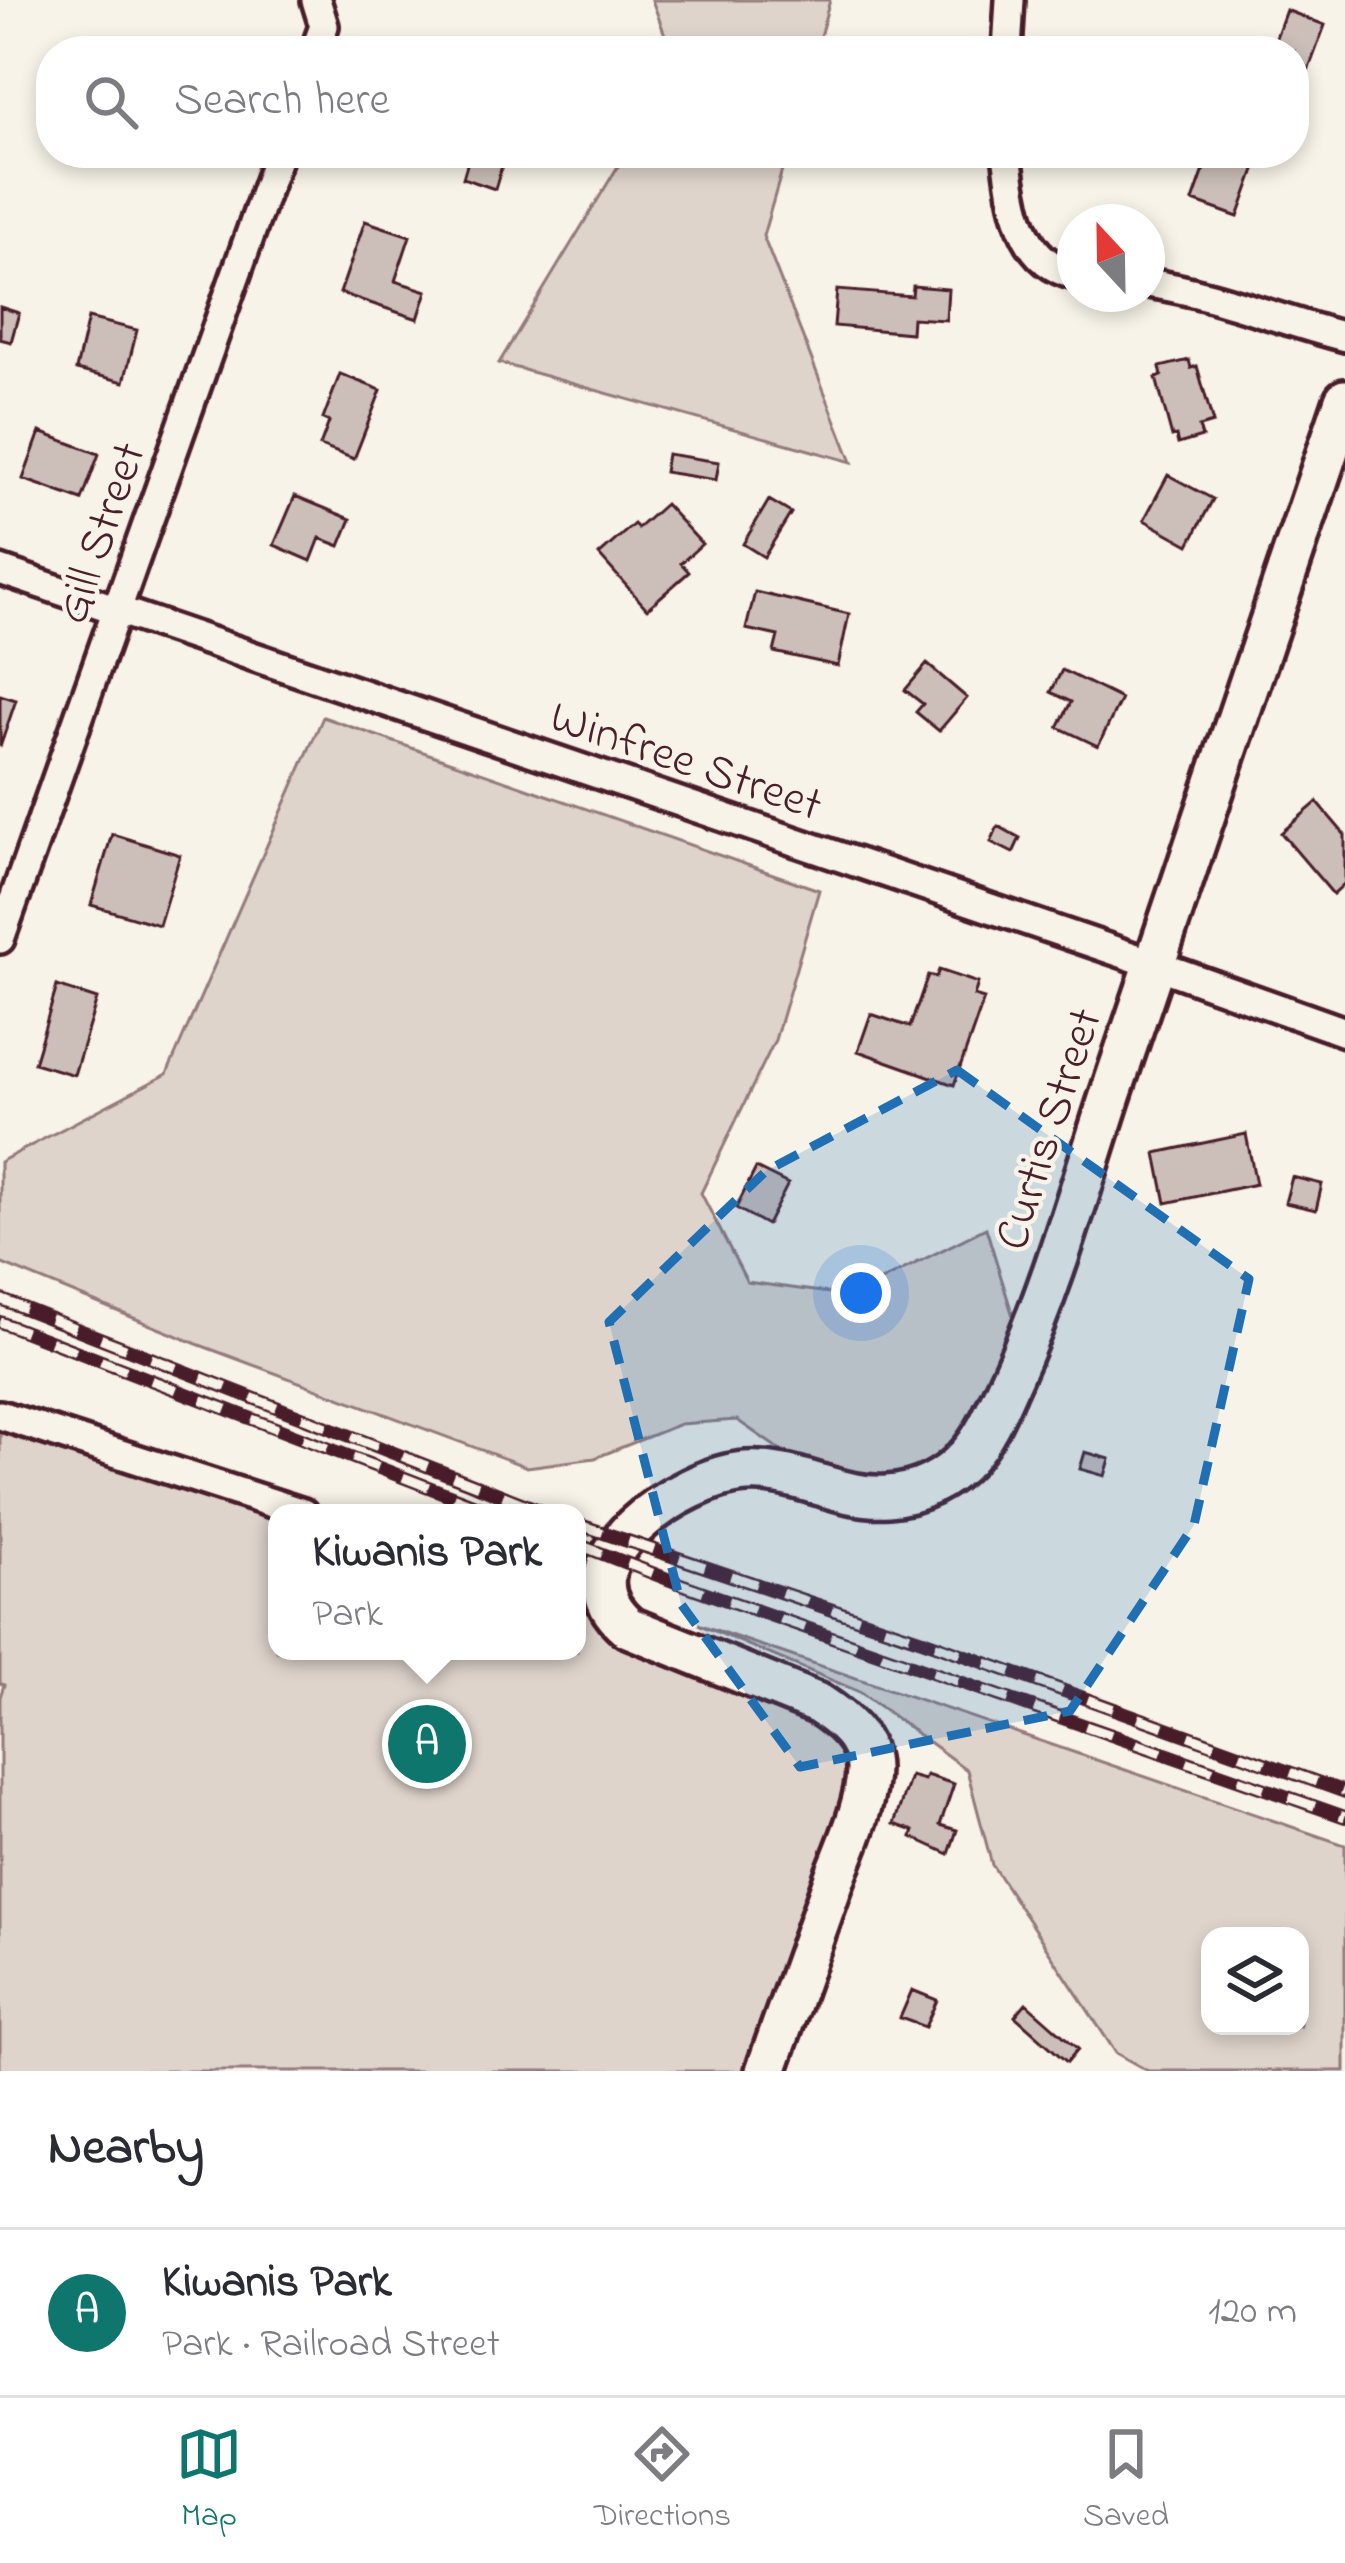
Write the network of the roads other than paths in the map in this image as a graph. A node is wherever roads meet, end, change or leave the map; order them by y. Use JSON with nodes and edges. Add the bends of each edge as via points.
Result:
{"nodes":[{"id":1,"x":1010,"y":0,"type":"edge"},
{"id":2,"x":1008,"y":36,"type":"edge"},
{"id":3,"x":274,"y":168,"type":"edge"},
{"id":4,"x":1009,"y":168,"type":"edge"},
{"id":5,"x":1057,"y":269,"type":"edge"},
{"id":6,"x":1165,"y":287,"type":"edge"},
{"id":7,"x":1345,"y":337,"type":"edge"},
{"id":8,"x":1345,"y":400,"type":"edge"},
{"id":9,"x":0,"y":570,"type":"edge"},
{"id":10,"x":118,"y":612,"type":"junction"},
{"id":11,"x":0,"y":939,"type":"edge"},
{"id":12,"x":1154,"y":964,"type":"junction"},
{"id":13,"x":1345,"y":1032,"type":"edge"},
{"id":14,"x":0,"y":1415,"type":"edge"},
{"id":15,"x":275,"y":1504,"type":"edge"},
{"id":16,"x":591,"y":1598,"type":"edge"},
{"id":17,"x":766,"y":2071,"type":"edge"}],
"edges":[{"from":1,"to":2,"type":"street"},
{"from":3,"to":10,"type":"street","name":"Gill Street"},
{"from":4,"to":5,"type":"street","via":[[1023,235]]},
{"from":6,"to":7,"type":"street"},
{"from":8,"to":12,"type":"street","name":"Curtis Street"},
{"from":9,"to":10,"type":"street","name":"Winfree Street"},
{"from":10,"to":11,"type":"street","name":"Gill Street"},
{"from":10,"to":12,"type":"street","name":"Winfree Street"},
{"from":12,"to":13,"type":"street","name":"Winfree Street"},
{"from":12,"to":16,"type":"street","name":"Curtis Street","via":[[1034,1328],[964,1460],[923,1489],[884,1497],[767,1472],[700,1483],[620,1541]]},
{"from":14,"to":15,"type":"street"},
{"from":16,"to":17,"type":"street","via":[[628,1628],[810,1700],[841,1719],[861,1746],[867,1770],[860,1802]]}]}
